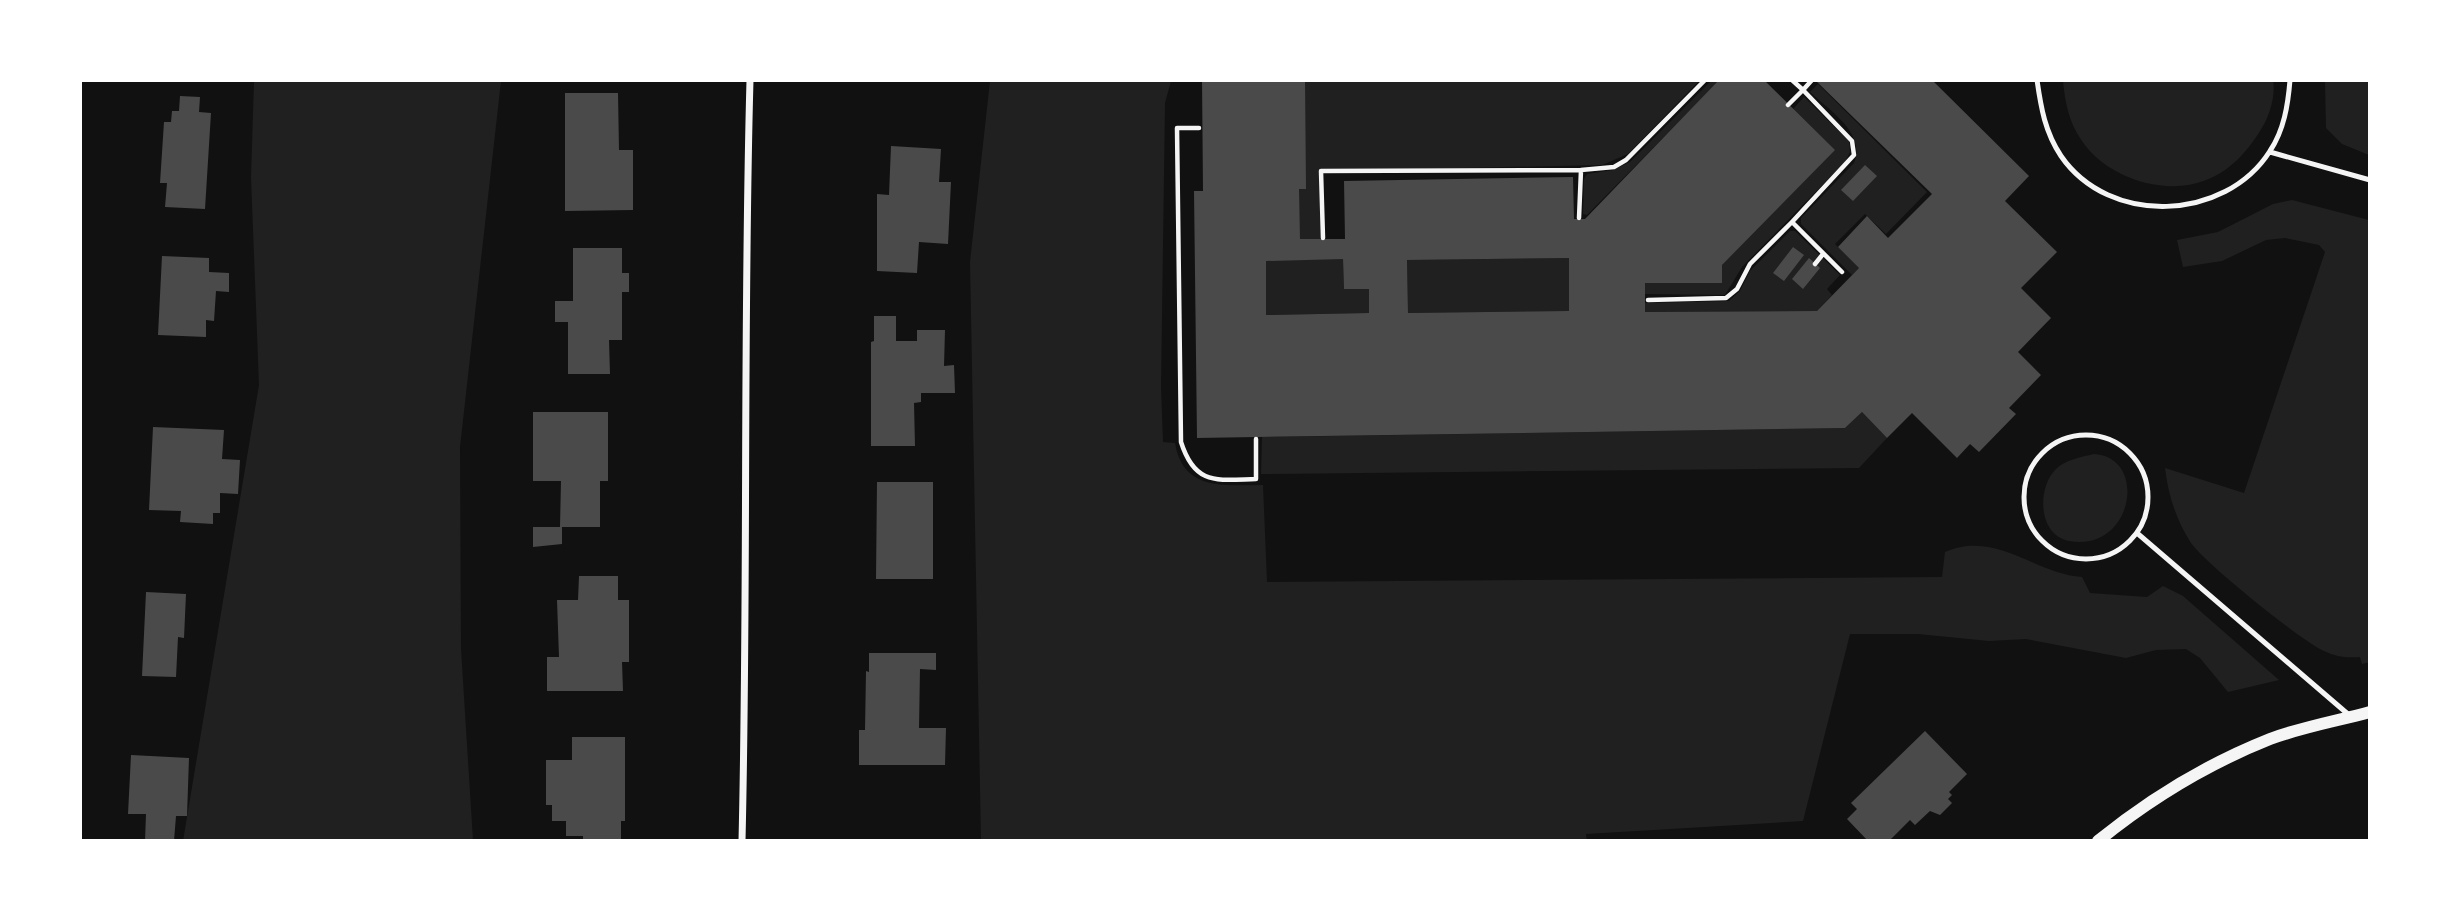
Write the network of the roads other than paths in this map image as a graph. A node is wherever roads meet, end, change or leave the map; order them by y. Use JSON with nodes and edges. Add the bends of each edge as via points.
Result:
{"nodes":[{"id":1,"x":750,"y":80,"type":"edge"},
{"id":2,"x":2037,"y":80,"type":"edge"},
{"id":3,"x":2290,"y":80,"type":"edge"},
{"id":4,"x":2270,"y":152,"type":"junction"},
{"id":5,"x":2370,"y":180,"type":"edge"},
{"id":6,"x":2137,"y":533,"type":"junction"},
{"id":7,"x":2370,"y":712,"type":"edge"},
{"id":8,"x":2351,"y":717,"type":"junction"},
{"id":9,"x":742,"y":841,"type":"edge"},
{"id":10,"x":2098,"y":841,"type":"edge"}],
"edges":[{"from":1,"to":9,"type":"street"},
{"from":2,"to":4,"type":"lane","via":[[2043,121],[2062,157],[2090,185],[2127,203],[2167,208],[2207,201],[2242,181]]},
{"from":3,"to":4,"type":"lane","via":[[2287,114]]},
{"from":4,"to":5,"type":"lane"},
{"from":6,"to":6,"type":"lane","via":[[2148,505],[2145,474],[2119,443],[2079,435],[2051,447],[2030,469],[2024,509],[2045,545],[2083,560],[2104,557]]},
{"from":6,"to":8,"type":"lane"},
{"from":7,"to":8,"type":"street"},
{"from":8,"to":10,"type":"street","via":[[2272,738],[2206,768],[2140,807]]}]}
